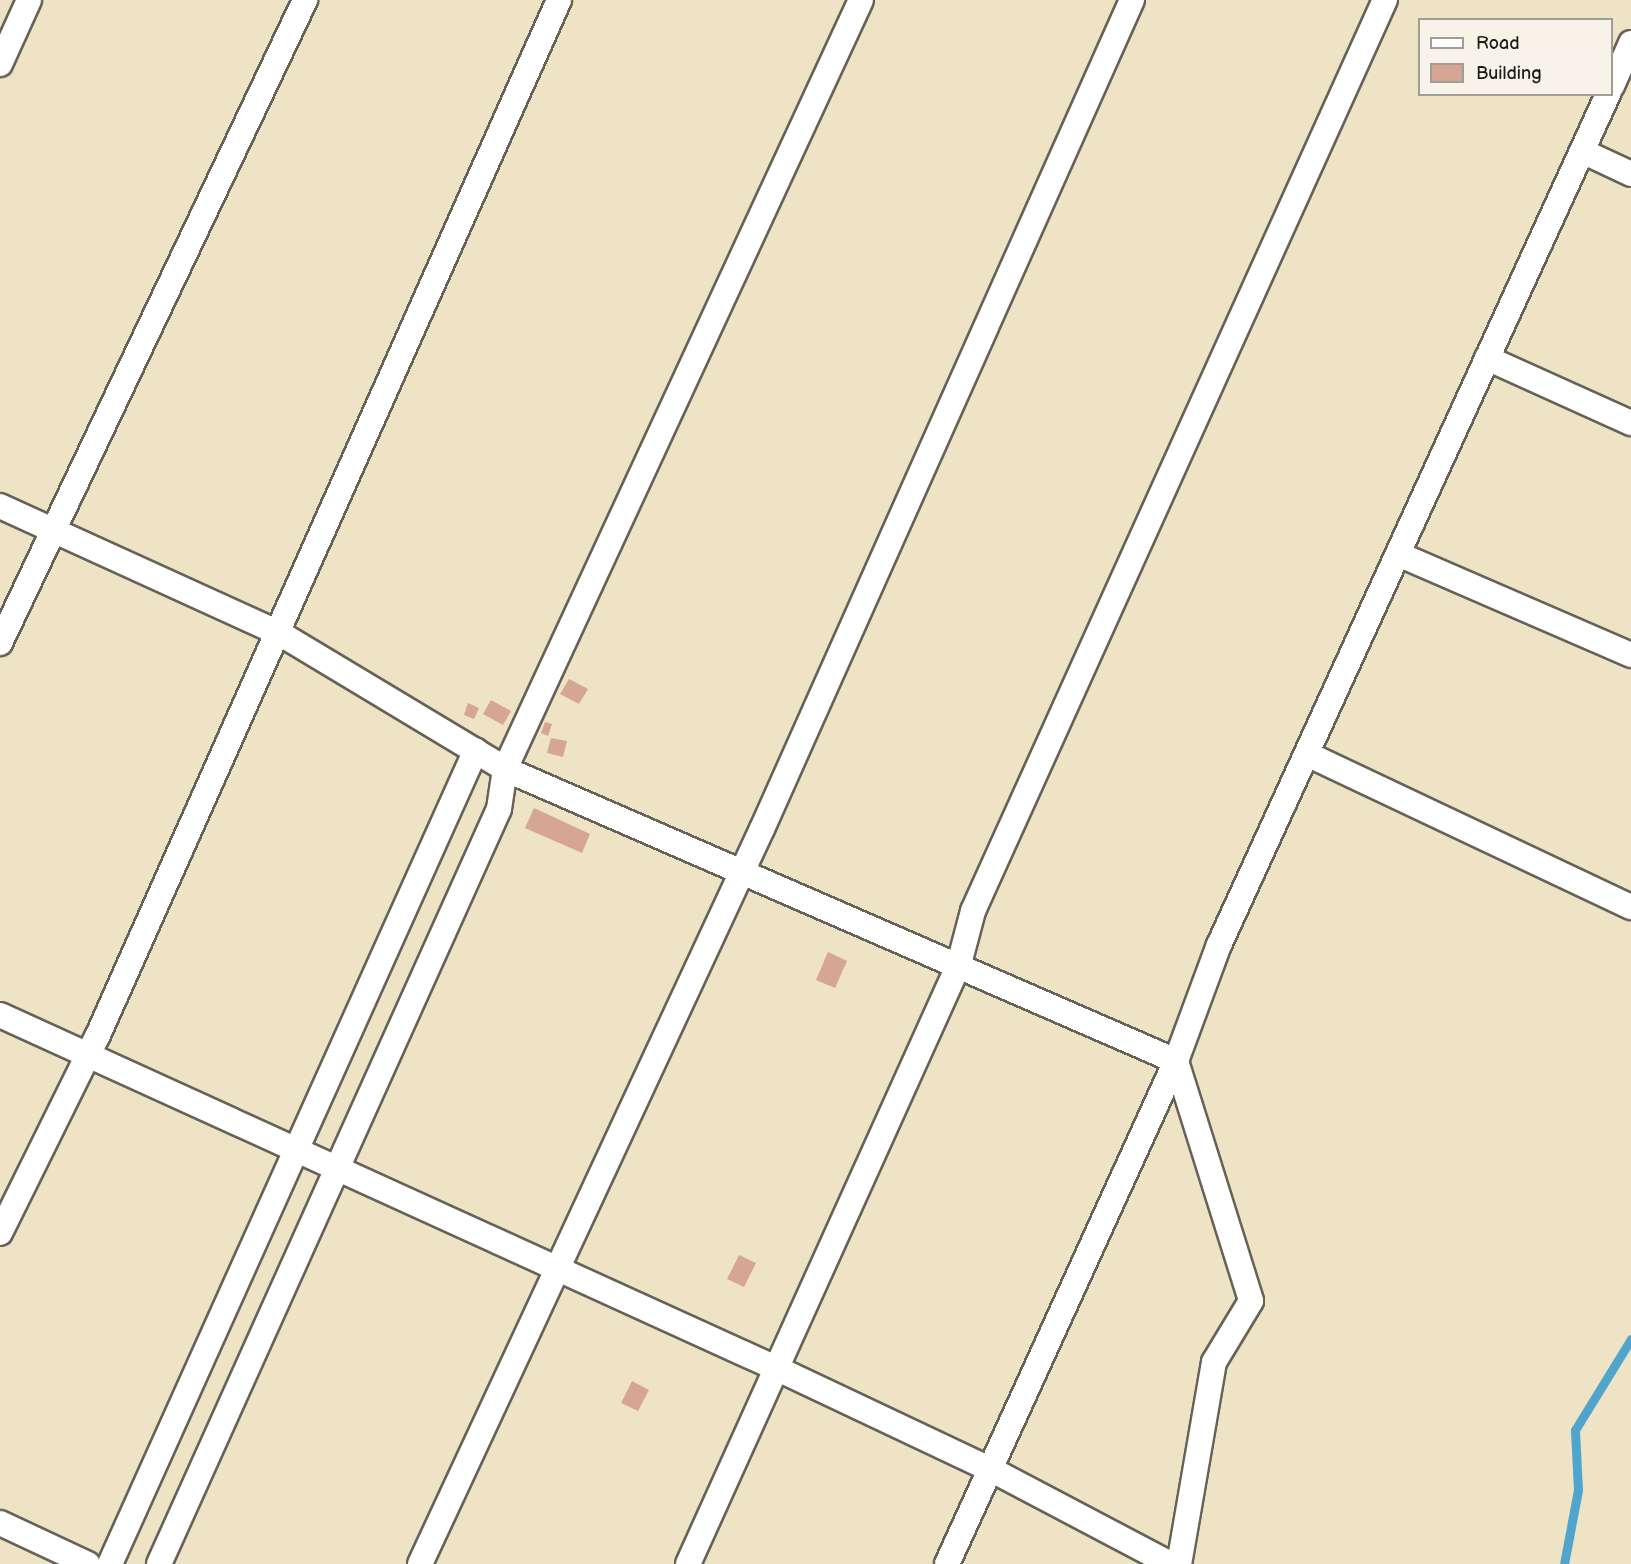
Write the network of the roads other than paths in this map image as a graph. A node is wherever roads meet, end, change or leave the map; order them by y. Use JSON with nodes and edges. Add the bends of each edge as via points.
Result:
{"nodes":[{"id":1,"x":29,"y":0,"type":"edge"},
{"id":2,"x":305,"y":0,"type":"edge"},
{"id":3,"x":559,"y":0,"type":"edge"},
{"id":4,"x":861,"y":0,"type":"edge"},
{"id":5,"x":1132,"y":0,"type":"edge"},
{"id":6,"x":1385,"y":0,"type":"edge"},
{"id":7,"x":1631,"y":43,"type":"edge"},
{"id":8,"x":0,"y":64,"type":"edge"},
{"id":9,"x":1613,"y":82,"type":"edge"},
{"id":10,"x":1607,"y":96,"type":"edge"},
{"id":11,"x":1582,"y":151,"type":"junction"},
{"id":12,"x":1631,"y":174,"type":"edge"},
{"id":13,"x":1487,"y":358,"type":"junction"},
{"id":14,"x":1631,"y":423,"type":"edge"},
{"id":15,"x":0,"y":506,"type":"edge"},
{"id":16,"x":51,"y":530,"type":"junction"},
{"id":17,"x":1398,"y":554,"type":"junction"},
{"id":18,"x":279,"y":633,"type":"junction"},
{"id":19,"x":0,"y":643,"type":"edge"},
{"id":20,"x":1631,"y":656,"type":"edge"},
{"id":21,"x":476,"y":750,"type":"junction"},
{"id":22,"x":1306,"y":754,"type":"junction"},
{"id":23,"x":505,"y":769,"type":"junction"},
{"id":24,"x":741,"y":872,"type":"junction"},
{"id":25,"x":1631,"y":907,"type":"edge"},
{"id":26,"x":959,"y":964,"type":"junction"},
{"id":27,"x":0,"y":1015,"type":"edge"},
{"id":28,"x":88,"y":1055,"type":"junction"},
{"id":29,"x":1176,"y":1061,"type":"junction"},
{"id":30,"x":296,"y":1149,"type":"junction"},
{"id":31,"x":336,"y":1170,"type":"junction"},
{"id":32,"x":0,"y":1233,"type":"edge"},
{"id":33,"x":554,"y":1268,"type":"junction"},
{"id":34,"x":778,"y":1369,"type":"junction"},
{"id":35,"x":990,"y":1469,"type":"junction"},
{"id":36,"x":0,"y":1523,"type":"edge"},
{"id":37,"x":88,"y":1564,"type":"edge"},
{"id":38,"x":110,"y":1564,"type":"edge"},
{"id":39,"x":159,"y":1564,"type":"edge"},
{"id":40,"x":420,"y":1564,"type":"edge"},
{"id":41,"x":688,"y":1564,"type":"edge"},
{"id":42,"x":947,"y":1564,"type":"edge"},
{"id":43,"x":1170,"y":1564,"type":"edge"},
{"id":44,"x":1179,"y":1564,"type":"edge"}],
"edges":[{"from":1,"to":8,"type":"street"},
{"from":2,"to":16,"type":"street"},
{"from":3,"to":18,"type":"street"},
{"from":4,"to":23,"type":"street"},
{"from":5,"to":24,"type":"street"},
{"from":6,"to":26,"type":"street","via":[[974,911]]},
{"from":7,"to":9,"type":"street"},
{"from":10,"to":11,"type":"street"},
{"from":11,"to":12,"type":"street"},
{"from":11,"to":13,"type":"street"},
{"from":13,"to":14,"type":"street"},
{"from":13,"to":17,"type":"street"},
{"from":15,"to":16,"type":"street"},
{"from":16,"to":18,"type":"street"},
{"from":16,"to":19,"type":"street"},
{"from":17,"to":20,"type":"street"},
{"from":17,"to":22,"type":"street"},
{"from":18,"to":21,"type":"street"},
{"from":18,"to":28,"type":"street"},
{"from":21,"to":23,"type":"street"},
{"from":21,"to":30,"type":"street"},
{"from":22,"to":25,"type":"street"},
{"from":22,"to":29,"type":"street","via":[[1219,945]]},
{"from":23,"to":24,"type":"street"},
{"from":23,"to":31,"type":"street","via":[[499,809]]},
{"from":24,"to":26,"type":"street"},
{"from":24,"to":33,"type":"street"},
{"from":26,"to":29,"type":"street"},
{"from":26,"to":34,"type":"street"},
{"from":27,"to":28,"type":"street"},
{"from":28,"to":30,"type":"street"},
{"from":28,"to":32,"type":"street"},
{"from":29,"to":35,"type":"street"},
{"from":29,"to":44,"type":"street","via":[[1251,1300],[1214,1362]]},
{"from":30,"to":31,"type":"street"},
{"from":30,"to":38,"type":"street"},
{"from":31,"to":33,"type":"street"},
{"from":31,"to":39,"type":"street"},
{"from":33,"to":34,"type":"street"},
{"from":33,"to":40,"type":"street"},
{"from":34,"to":35,"type":"street"},
{"from":34,"to":41,"type":"street"},
{"from":35,"to":42,"type":"street"},
{"from":35,"to":43,"type":"street"},
{"from":36,"to":37,"type":"street"}]}
